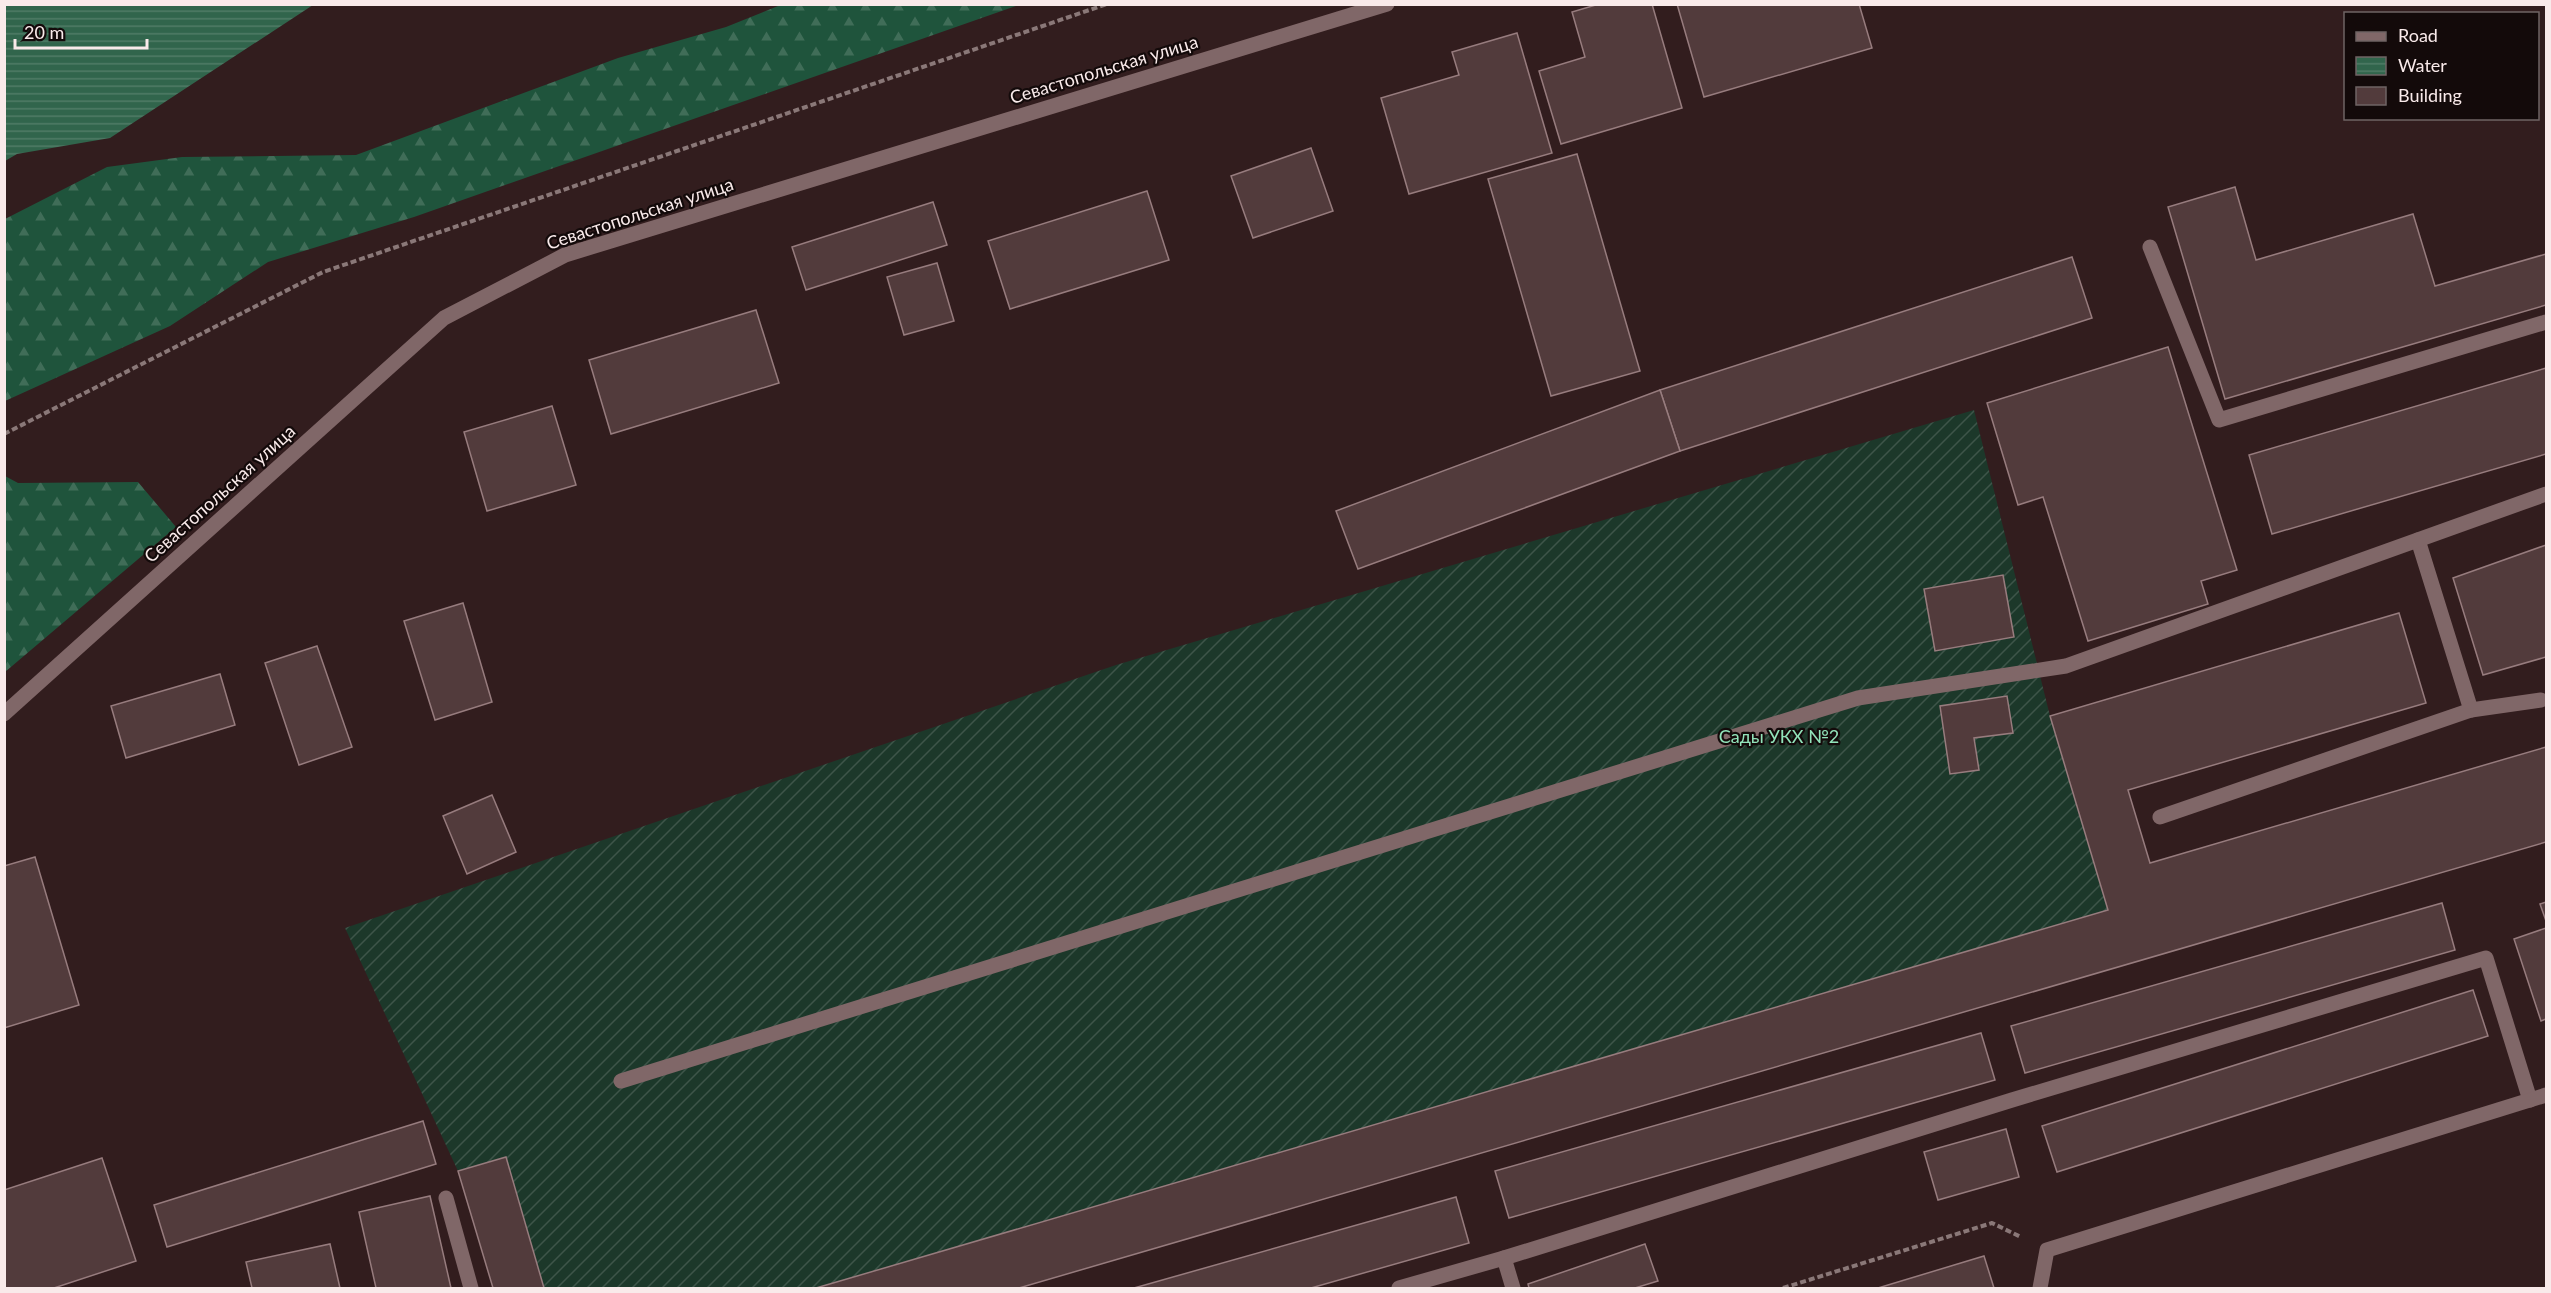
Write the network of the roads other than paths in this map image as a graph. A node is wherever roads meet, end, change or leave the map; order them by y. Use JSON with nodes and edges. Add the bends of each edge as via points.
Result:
{"nodes":[{"id":1,"x":1387,"y":4,"type":"edge"},
{"id":2,"x":2150,"y":247,"type":"dead end"},
{"id":3,"x":2547,"y":322,"type":"edge"},
{"id":4,"x":2547,"y":494,"type":"edge"},
{"id":5,"x":2418,"y":540,"type":"junction"},
{"id":6,"x":2541,"y":700,"type":"dead end"},
{"id":7,"x":2471,"y":711,"type":"junction"},
{"id":8,"x":4,"y":714,"type":"edge"},
{"id":9,"x":2160,"y":817,"type":"dead end"},
{"id":10,"x":621,"y":1081,"type":"dead end"},
{"id":11,"x":2547,"y":1095,"type":"edge"},
{"id":12,"x":2530,"y":1100,"type":"junction"},
{"id":13,"x":446,"y":1198,"type":"dead end"},
{"id":14,"x":1504,"y":1258,"type":"junction"},
{"id":15,"x":471,"y":1288,"type":"edge"},
{"id":16,"x":1399,"y":1288,"type":"edge"},
{"id":17,"x":1513,"y":1288,"type":"edge"},
{"id":18,"x":2040,"y":1288,"type":"edge"}],
"edges":[{"from":1,"to":8,"type":"street","name":"Севастопольская улица","via":[[565,255],[444,318]]},
{"from":2,"to":3,"type":"street","via":[[2219,420]]},
{"from":4,"to":5,"type":"street"},
{"from":5,"to":7,"type":"street"},
{"from":5,"to":10,"type":"street","via":[[2066,666],[1858,698]]},
{"from":6,"to":7,"type":"street"},
{"from":7,"to":9,"type":"street"},
{"from":11,"to":12,"type":"street"},
{"from":12,"to":14,"type":"street","via":[[2486,958]]},
{"from":12,"to":18,"type":"street","via":[[2047,1250]]},
{"from":13,"to":15,"type":"street"},
{"from":14,"to":16,"type":"street"},
{"from":14,"to":17,"type":"street"}]}
